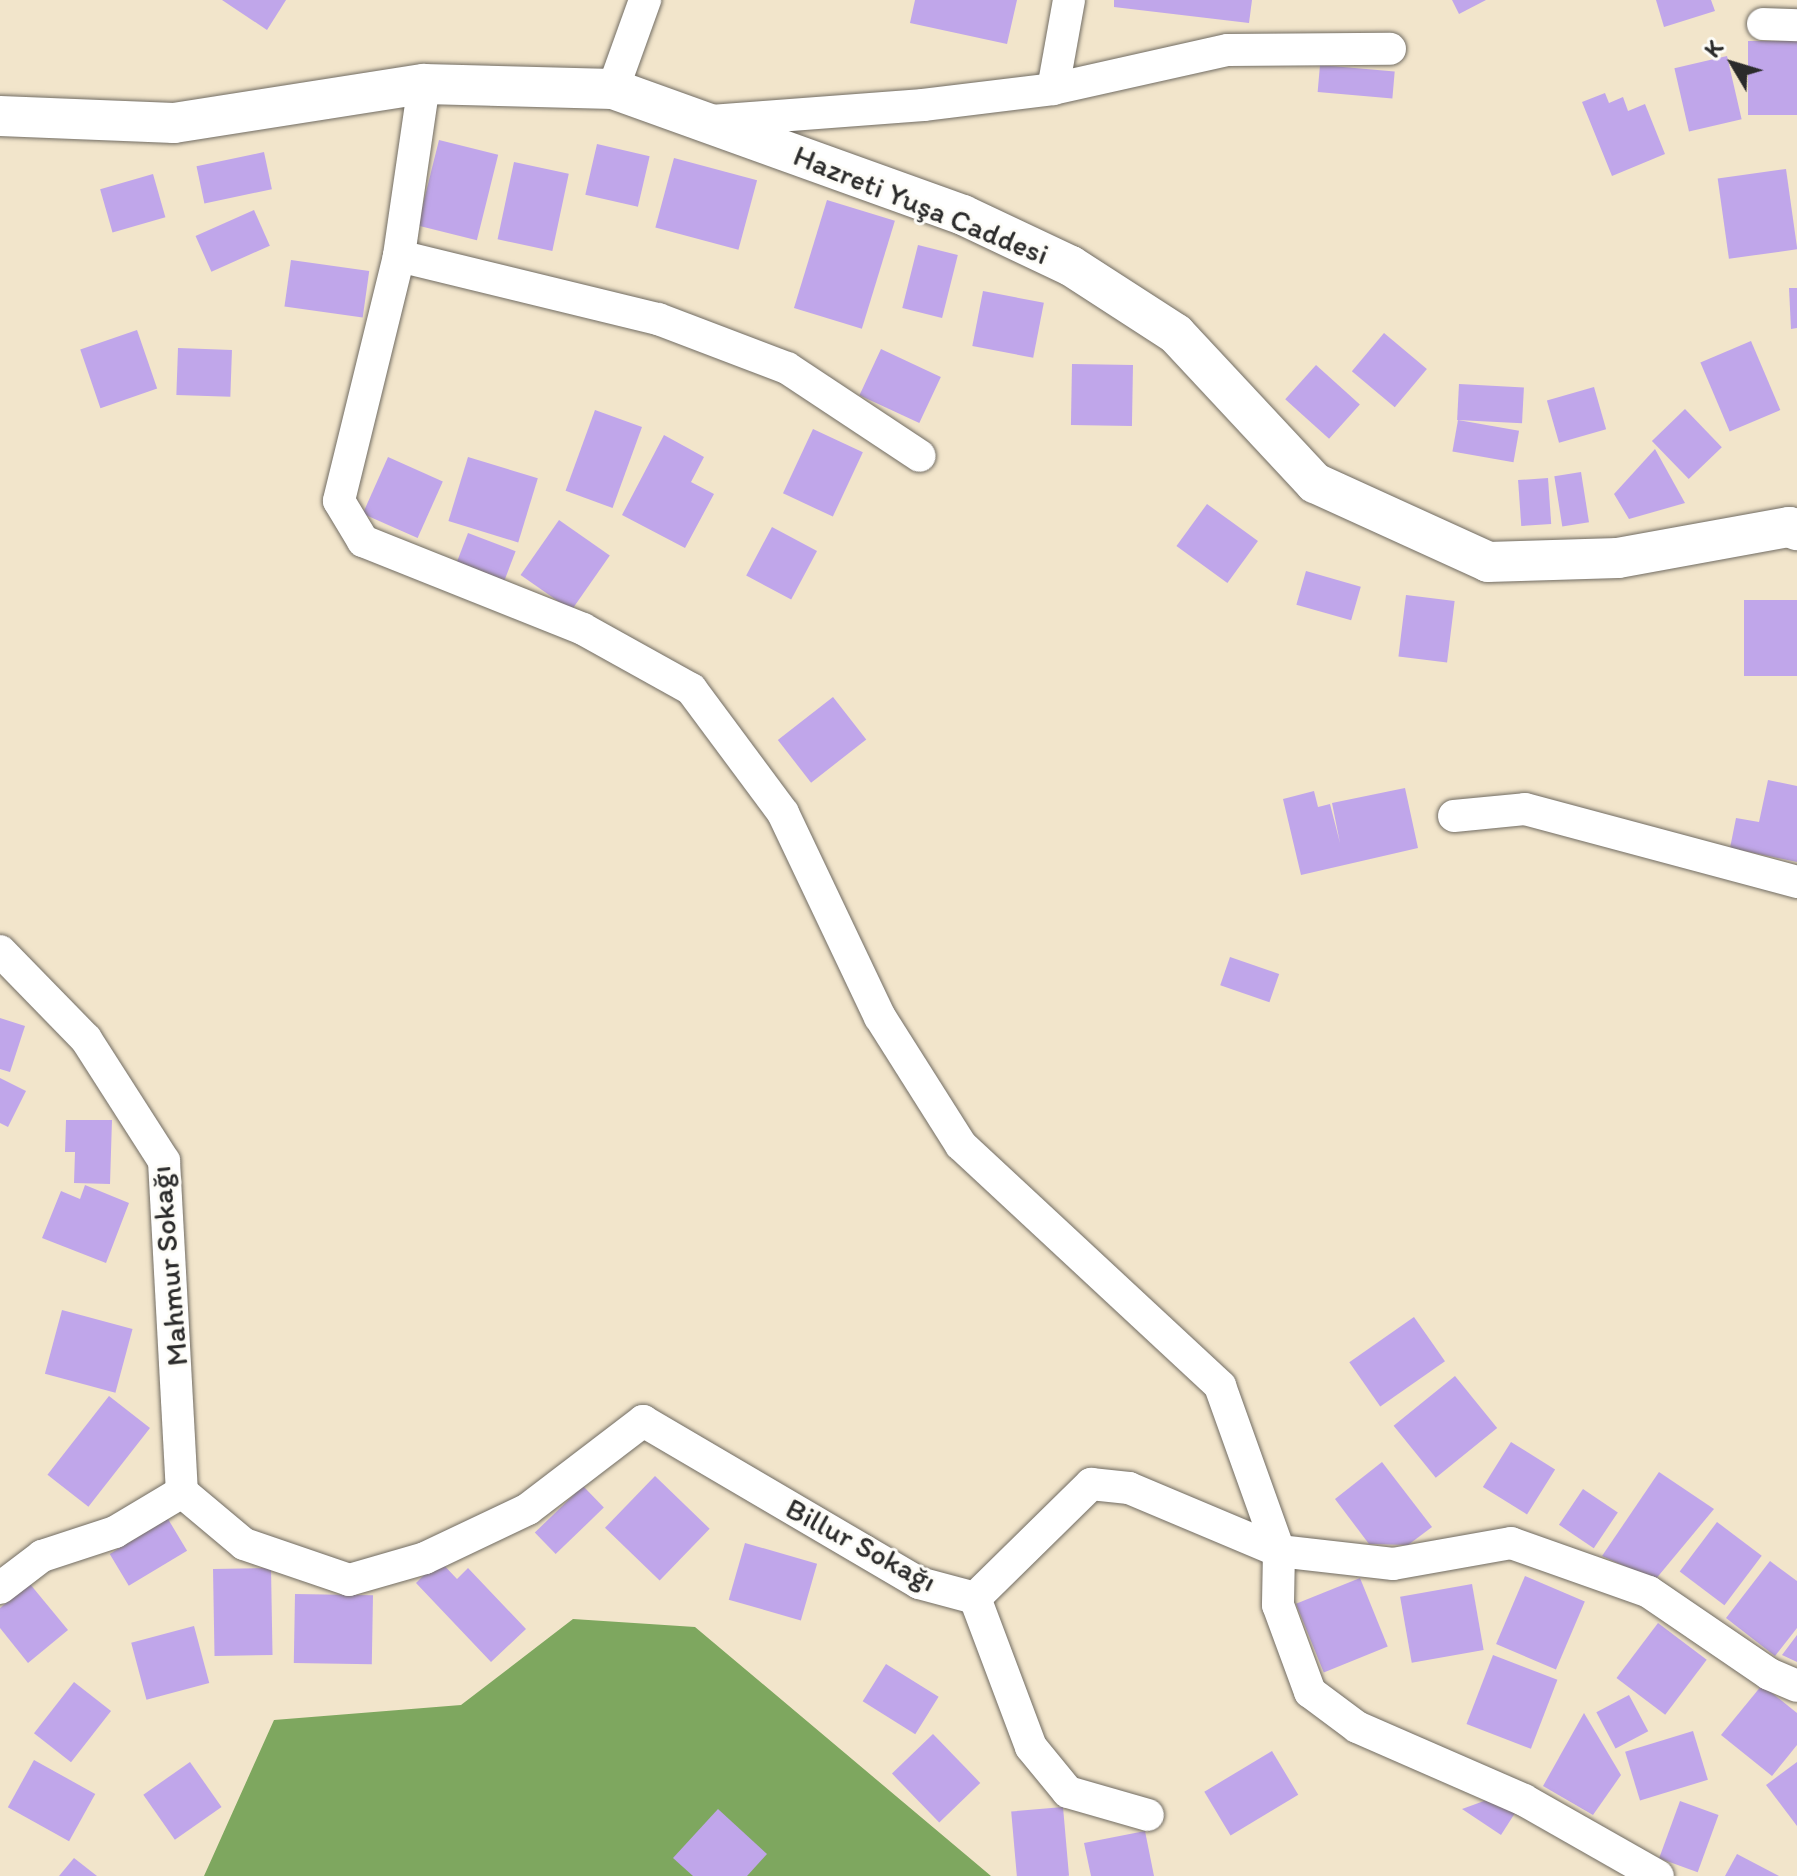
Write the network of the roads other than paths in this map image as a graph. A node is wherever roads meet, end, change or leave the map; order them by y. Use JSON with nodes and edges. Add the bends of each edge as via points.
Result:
{"nodes":[{"id":1,"x":645,"y":0,"type":"edge"},
{"id":2,"x":1069,"y":0,"type":"edge"},
{"id":3,"x":1763,"y":24,"type":"dead end"},
{"id":4,"x":1797,"y":25,"type":"edge"},
{"id":5,"x":1390,"y":49,"type":"dead end"},
{"id":6,"x":424,"y":84,"type":"junction"},
{"id":7,"x":613,"y":89,"type":"junction"},
{"id":8,"x":1053,"y":89,"type":"junction"},
{"id":9,"x":0,"y":116,"type":"edge"},
{"id":10,"x":708,"y":122,"type":"junction"},
{"id":11,"x":399,"y":256,"type":"junction"},
{"id":12,"x":920,"y":456,"type":"dead end"},
{"id":13,"x":1797,"y":530,"type":"edge"},
{"id":14,"x":1454,"y":816,"type":"dead end"},
{"id":15,"x":1797,"y":882,"type":"edge"},
{"id":16,"x":0,"y":951,"type":"edge"},
{"id":17,"x":182,"y":1492,"type":"junction"},
{"id":18,"x":1279,"y":1551,"type":"junction"},
{"id":19,"x":0,"y":1588,"type":"edge"},
{"id":20,"x":975,"y":1598,"type":"junction"},
{"id":21,"x":1797,"y":1686,"type":"edge"},
{"id":22,"x":1148,"y":1815,"type":"dead end"},
{"id":23,"x":1658,"y":1876,"type":"edge"}],
"edges":[{"from":1,"to":7,"type":"street"},
{"from":2,"to":8,"type":"street"},
{"from":3,"to":4,"type":"street"},
{"from":5,"to":8,"type":"street","via":[[1228,50]]},
{"from":6,"to":7,"type":"street","name":"Hazreti Yuşa Caddesi"},
{"from":6,"to":9,"type":"street","name":"Hazreti Yuşa Caddesi","via":[[174,123]]},
{"from":6,"to":11,"type":"street"},
{"from":7,"to":10,"type":"street","name":"Hazreti Yuşa Caddesi"},
{"from":8,"to":10,"type":"street"},
{"from":10,"to":13,"type":"street","name":"Hazreti Yuşa Caddesi","via":[[963,215],[1071,266],[1176,334],[1315,483],[1488,562],[1618,558],[1789,527]]},
{"from":11,"to":12,"type":"street","via":[[658,319],[787,368]]},
{"from":11,"to":18,"type":"street","via":[[339,501],[363,541],[583,629],[691,689],[783,813],[880,1017],[961,1145],[1220,1386]]},
{"from":14,"to":15,"type":"street","via":[[1525,809]]},
{"from":16,"to":17,"type":"street","name":"Mahmur Sokağı","via":[[86,1039],[164,1161]]},
{"from":17,"to":19,"type":"street","via":[[115,1532],[42,1556]]},
{"from":17,"to":20,"type":"street","name":"Billur Sokağı","via":[[244,1544],[349,1580],[425,1558],[528,1509],[643,1421],[919,1583]]},
{"from":18,"to":20,"type":"street","name":"Billur Sokağı","via":[[1129,1488],[1091,1484]]},
{"from":18,"to":21,"type":"street","via":[[1393,1564],[1511,1543],[1649,1592],[1769,1674]]},
{"from":18,"to":23,"type":"street","via":[[1278,1605],[1310,1692],[1357,1727],[1524,1800]]},
{"from":20,"to":22,"type":"street","via":[[1031,1747],[1068,1792]]}]}
